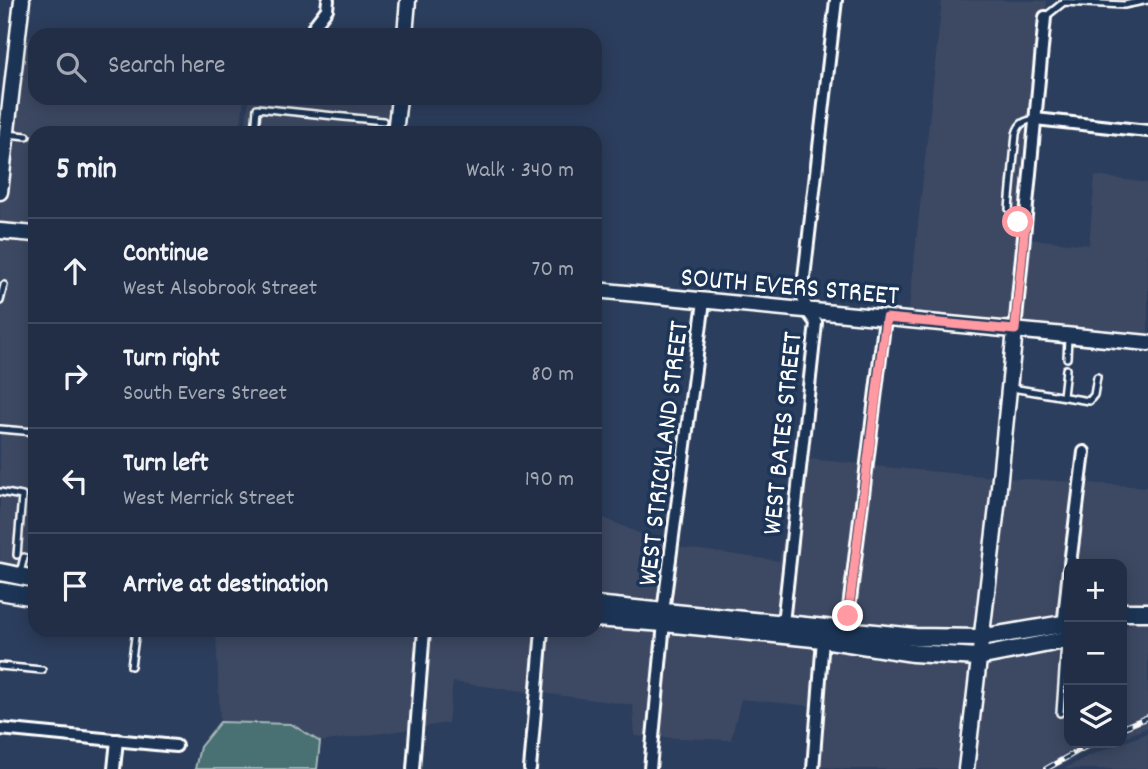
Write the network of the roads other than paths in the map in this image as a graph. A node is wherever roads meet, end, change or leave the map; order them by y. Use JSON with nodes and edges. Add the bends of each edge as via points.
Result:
{"nodes":[{"id":1,"x":22,"y":0,"type":"edge"},
{"id":2,"x":328,"y":0,"type":"edge"},
{"id":3,"x":408,"y":0,"type":"edge"},
{"id":4,"x":836,"y":0,"type":"edge"},
{"id":5,"x":1148,"y":1,"type":"edge"},
{"id":6,"x":1045,"y":17,"type":"joint"},
{"id":7,"x":313,"y":26,"type":"dead end"},
{"id":8,"x":406,"y":28,"type":"edge"},
{"id":9,"x":398,"y":105,"type":"edge"},
{"id":10,"x":1035,"y":119,"type":"junction"},
{"id":11,"x":383,"y":121,"type":"dead end"},
{"id":12,"x":256,"y":126,"type":"edge"},
{"id":13,"x":396,"y":126,"type":"edge"},
{"id":14,"x":5,"y":129,"type":"edge"},
{"id":15,"x":1148,"y":131,"type":"edge"},
{"id":16,"x":27,"y":136,"type":"dead end"},
{"id":17,"x":0,"y":192,"type":"edge"},
{"id":18,"x":1025,"y":226,"type":"junction"},
{"id":19,"x":0,"y":231,"type":"edge"},
{"id":20,"x":28,"y":233,"type":"edge"},
{"id":21,"x":4,"y":285,"type":"dead end"},
{"id":22,"x":602,"y":291,"type":"edge"},
{"id":23,"x":0,"y":297,"type":"edge"},
{"id":24,"x":704,"y":301,"type":"junction"},
{"id":25,"x":808,"y":312,"type":"junction"},
{"id":26,"x":886,"y":318,"type":"junction"},
{"id":27,"x":1015,"y":330,"type":"junction"},
{"id":28,"x":1068,"y":335,"type":"junction"},
{"id":29,"x":1148,"y":343,"type":"edge"},
{"id":30,"x":1067,"y":358,"type":"dead end"},
{"id":31,"x":1066,"y":369,"type":"dead end"},
{"id":32,"x":1097,"y":377,"type":"dead end"},
{"id":33,"x":1009,"y":387,"type":"junction"},
{"id":34,"x":1063,"y":396,"type":"junction"},
{"id":35,"x":0,"y":429,"type":"edge"},
{"id":36,"x":28,"y":431,"type":"edge"},
{"id":37,"x":1084,"y":452,"type":"dead end"},
{"id":38,"x":0,"y":492,"type":"edge"},
{"id":39,"x":17,"y":555,"type":"dead end"},
{"id":40,"x":24,"y":557,"type":"dead end"},
{"id":41,"x":1071,"y":559,"type":"edge"},
{"id":42,"x":28,"y":571,"type":"edge"},
{"id":43,"x":0,"y":575,"type":"edge"},
{"id":44,"x":28,"y":578,"type":"edge"},
{"id":45,"x":0,"y":591,"type":"edge"},
{"id":46,"x":28,"y":596,"type":"edge"},
{"id":47,"x":602,"y":606,"type":"edge"},
{"id":48,"x":664,"y":617,"type":"junction"},
{"id":49,"x":602,"y":618,"type":"edge"},
{"id":50,"x":783,"y":623,"type":"junction"},
{"id":51,"x":843,"y":629,"type":"junction"},
{"id":52,"x":1064,"y":630,"type":"edge"},
{"id":53,"x":1064,"y":630,"type":"edge"},
{"id":54,"x":135,"y":637,"type":"edge"},
{"id":55,"x":423,"y":637,"type":"edge"},
{"id":56,"x":541,"y":637,"type":"edge"},
{"id":57,"x":981,"y":638,"type":"junction"},
{"id":58,"x":823,"y":639,"type":"junction"},
{"id":59,"x":1064,"y":647,"type":"edge"},
{"id":60,"x":890,"y":650,"type":"junction"},
{"id":61,"x":978,"y":657,"type":"junction"},
{"id":62,"x":0,"y":666,"type":"edge"},
{"id":63,"x":131,"y":666,"type":"dead end"},
{"id":64,"x":42,"y":670,"type":"dead end"},
{"id":65,"x":1060,"y":713,"type":"dead end"},
{"id":66,"x":0,"y":729,"type":"edge"},
{"id":67,"x":117,"y":740,"type":"junction"},
{"id":68,"x":176,"y":746,"type":"dead end"},
{"id":69,"x":114,"y":769,"type":"edge"},
{"id":70,"x":413,"y":769,"type":"edge"},
{"id":71,"x":530,"y":769,"type":"edge"},
{"id":72,"x":650,"y":769,"type":"edge"},
{"id":73,"x":813,"y":769,"type":"edge"},
{"id":74,"x":966,"y":769,"type":"edge"}],
"edges":[{"from":1,"to":14,"type":"street"},
{"from":2,"to":7,"type":"street","via":[[327,9]]},
{"from":3,"to":8,"type":"street"},
{"from":4,"to":25,"type":"street","name":"WEST BATES STREET","via":[[802,295]]},
{"from":5,"to":6,"type":"lane","via":[[1124,5],[1064,2]]},
{"from":6,"to":10,"type":"street"},
{"from":9,"to":13,"type":"street"},
{"from":10,"to":15,"type":"street"},
{"from":10,"to":18,"type":"street"},
{"from":10,"to":18,"type":"lane","via":[[1018,126],[1016,134],[1009,209]]},
{"from":11,"to":12,"type":"lane","via":[[257,107]]},
{"from":14,"to":16,"type":"lane"},
{"from":14,"to":17,"type":"street"},
{"from":18,"to":27,"type":"street"},
{"from":19,"to":20,"type":"street"},
{"from":21,"to":23,"type":"lane"},
{"from":22,"to":24,"type":"street","name":"SOUTH EVERS STREET"},
{"from":24,"to":25,"type":"street","name":"SOUTH EVERS STREET"},
{"from":24,"to":48,"type":"street","name":"WEST STRICKLAND STREET"},
{"from":25,"to":26,"type":"street","name":"SOUTH EVERS STREET"},
{"from":25,"to":50,"type":"street","name":"WEST BATES STREET","via":[[816,323]]},
{"from":26,"to":27,"type":"street","name":"SOUTH EVERS STREET"},
{"from":26,"to":51,"type":"street"},
{"from":27,"to":28,"type":"street","name":"SOUTH EVERS STREET"},
{"from":27,"to":33,"type":"street"},
{"from":28,"to":29,"type":"street","name":"SOUTH EVERS STREET"},
{"from":28,"to":30,"type":"lane"},
{"from":31,"to":34,"type":"lane"},
{"from":32,"to":34,"type":"lane","via":[[1089,401]]},
{"from":33,"to":34,"type":"lane"},
{"from":33,"to":57,"type":"street"},
{"from":35,"to":36,"type":"lane"},
{"from":37,"to":41,"type":"street"},
{"from":38,"to":39,"type":"lane","via":[[22,496]]},
{"from":40,"to":42,"type":"lane"},
{"from":43,"to":44,"type":"main road"},
{"from":45,"to":46,"type":"main road"},
{"from":47,"to":48,"type":"main road"},
{"from":48,"to":49,"type":"main road"},
{"from":48,"to":50,"type":"main road"},
{"from":48,"to":58,"type":"main road"},
{"from":48,"to":72,"type":"street","name":"WEST STRICKLAND STREET"},
{"from":50,"to":51,"type":"main road"},
{"from":51,"to":57,"type":"main road"},
{"from":52,"to":57,"type":"main road"},
{"from":53,"to":61,"type":"main road","via":[[1003,641]]},
{"from":54,"to":63,"type":"lane"},
{"from":55,"to":70,"type":"street"},
{"from":56,"to":71,"type":"street"},
{"from":57,"to":60,"type":"main road","via":[[972,646]]},
{"from":57,"to":61,"type":"street"},
{"from":58,"to":60,"type":"main road"},
{"from":58,"to":73,"type":"street"},
{"from":59,"to":65,"type":"lane"},
{"from":60,"to":61,"type":"main road"},
{"from":61,"to":74,"type":"street"},
{"from":62,"to":64,"type":"lane"},
{"from":66,"to":67,"type":"street"},
{"from":67,"to":68,"type":"street"},
{"from":67,"to":69,"type":"street"}]}
